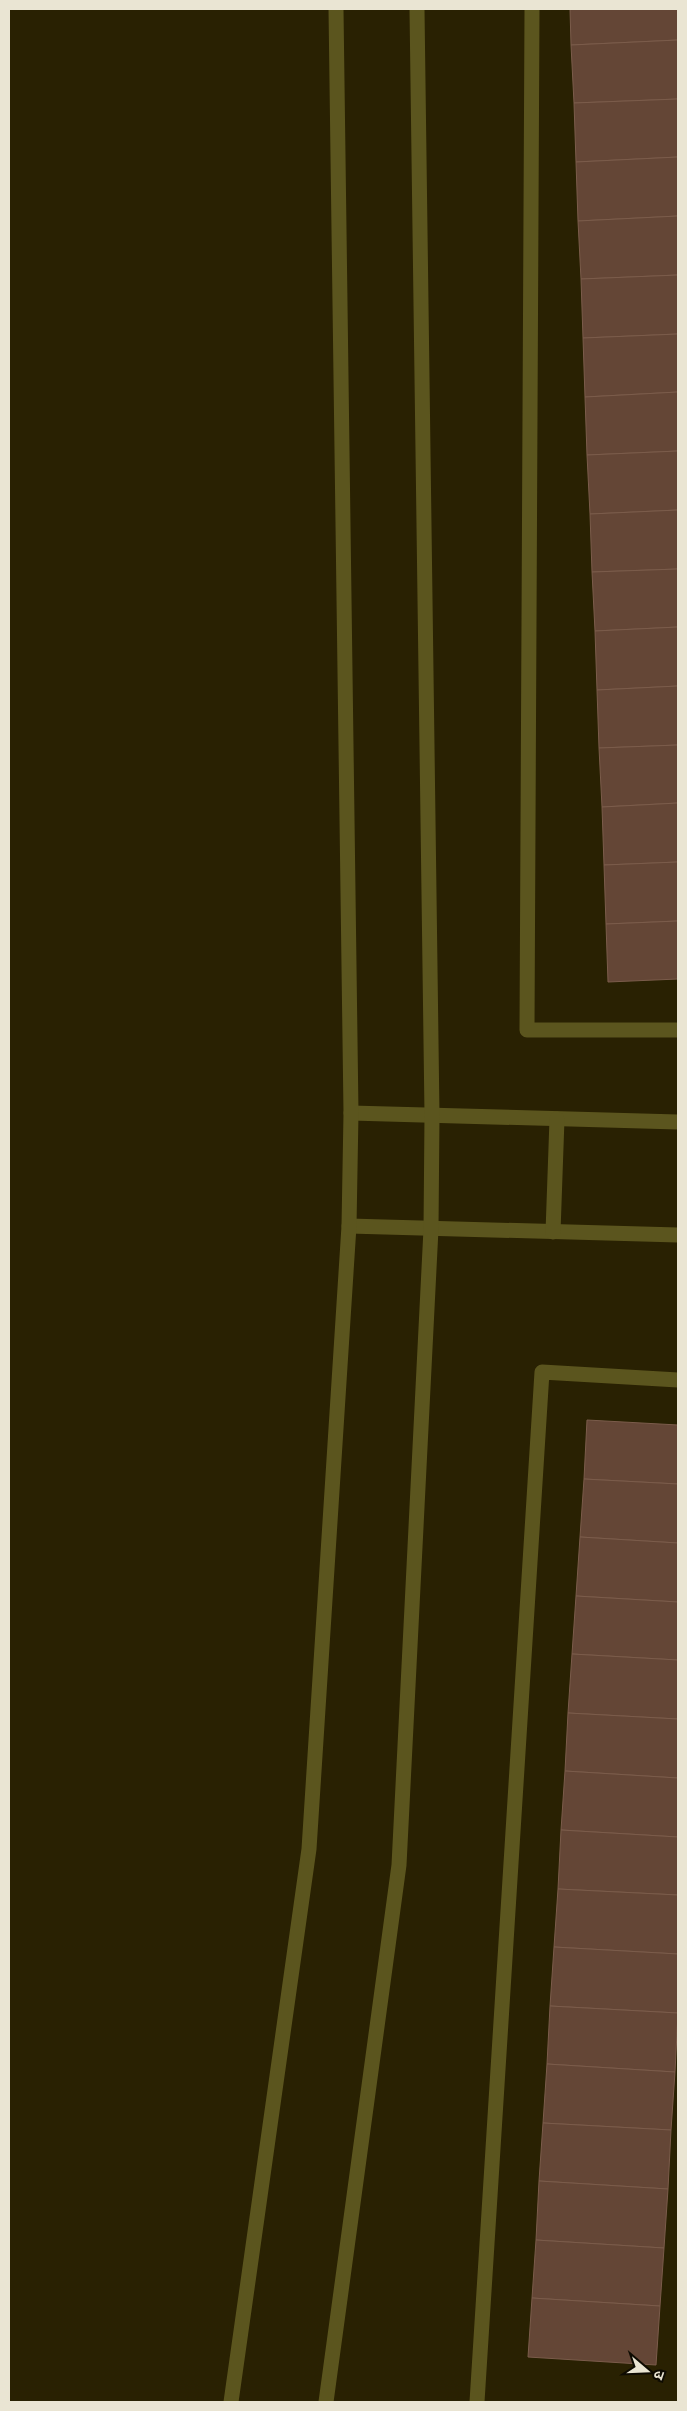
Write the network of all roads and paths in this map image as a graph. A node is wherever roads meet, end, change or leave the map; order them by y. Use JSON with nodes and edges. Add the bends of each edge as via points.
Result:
{"nodes":[{"id":1,"x":336,"y":9,"type":"edge"},
{"id":2,"x":417,"y":9,"type":"edge"},
{"id":3,"x":532,"y":9,"type":"edge"},
{"id":4,"x":678,"y":1030,"type":"edge"},
{"id":5,"x":351,"y":1113,"type":"junction"},
{"id":6,"x":432,"y":1115,"type":"junction"},
{"id":7,"x":557,"y":1118,"type":"junction"},
{"id":8,"x":678,"y":1122,"type":"edge"},
{"id":9,"x":349,"y":1226,"type":"junction"},
{"id":10,"x":431,"y":1229,"type":"junction"},
{"id":11,"x":553,"y":1232,"type":"junction"},
{"id":12,"x":678,"y":1236,"type":"edge"},
{"id":13,"x":678,"y":1380,"type":"edge"},
{"id":14,"x":231,"y":2402,"type":"edge"},
{"id":15,"x":326,"y":2402,"type":"edge"},
{"id":16,"x":477,"y":2402,"type":"edge"}],
"edges":[{"from":1,"to":5,"type":"street"},
{"from":2,"to":6,"type":"street"},
{"from":3,"to":4,"type":"street","via":[[527,1030]]},
{"from":5,"to":6,"type":"street"},
{"from":5,"to":9,"type":"street"},
{"from":6,"to":7,"type":"street"},
{"from":6,"to":10,"type":"street"},
{"from":7,"to":8,"type":"street"},
{"from":7,"to":11,"type":"street"},
{"from":9,"to":10,"type":"street"},
{"from":9,"to":14,"type":"street","via":[[309,1849]]},
{"from":10,"to":11,"type":"street"},
{"from":10,"to":15,"type":"street","via":[[400,1865]]},
{"from":11,"to":12,"type":"street"},
{"from":13,"to":16,"type":"street","via":[[542,1372]]}]}
